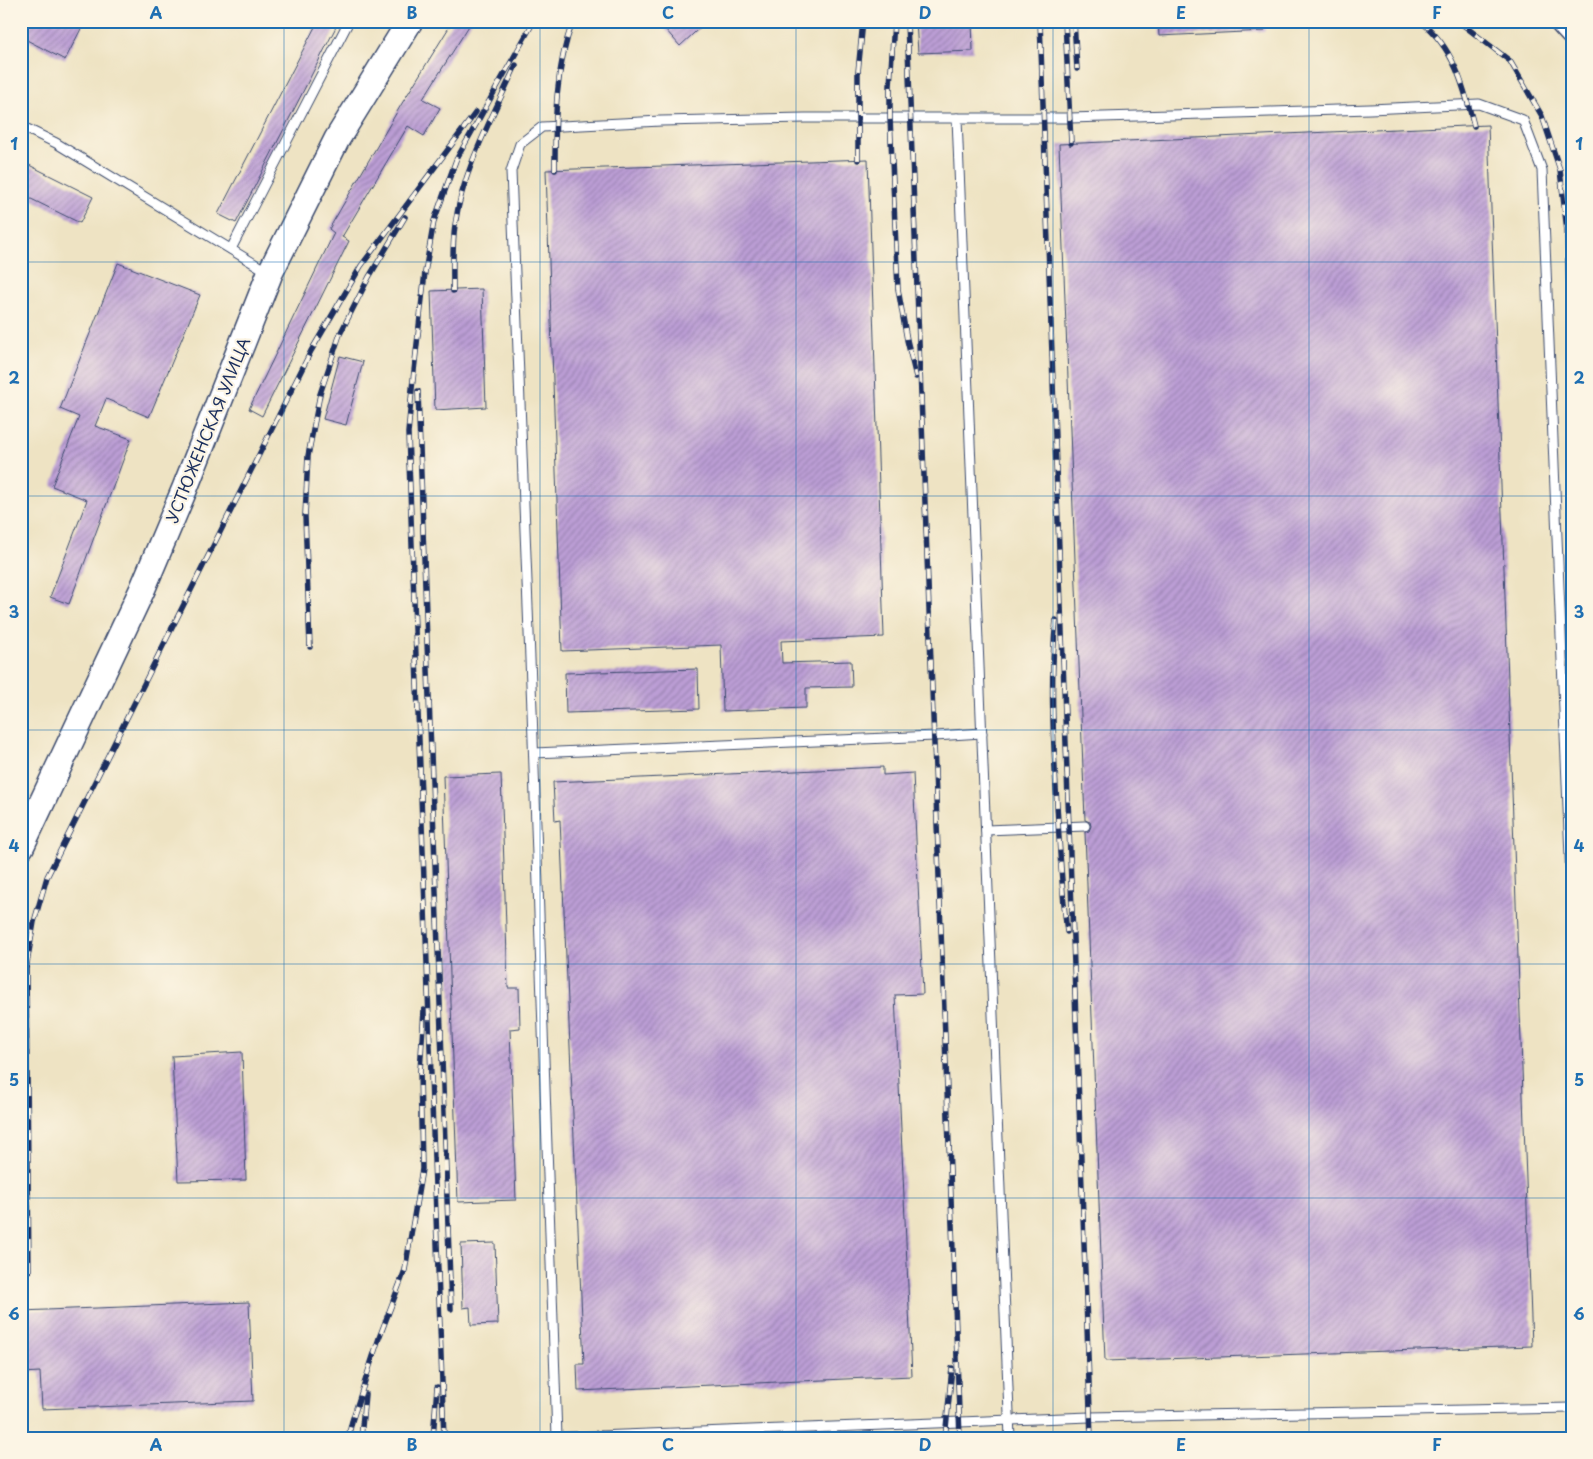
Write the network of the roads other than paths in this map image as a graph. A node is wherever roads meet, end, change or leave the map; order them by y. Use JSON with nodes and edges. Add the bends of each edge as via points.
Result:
{"nodes":[{"id":1,"x":349,"y":21,"type":"edge"},
{"id":2,"x":410,"y":21,"type":"edge"},
{"id":3,"x":1562,"y":21,"type":"edge"},
{"id":4,"x":1572,"y":32,"type":"edge"},
{"id":5,"x":957,"y":118,"type":"junction"},
{"id":6,"x":21,"y":126,"type":"edge"},
{"id":7,"x":231,"y":249,"type":"junction"},
{"id":8,"x":270,"y":273,"type":"junction"},
{"id":9,"x":982,"y":733,"type":"junction"},
{"id":10,"x":534,"y":752,"type":"junction"},
{"id":11,"x":1085,"y":826,"type":"dead end"},
{"id":12,"x":986,"y":830,"type":"junction"},
{"id":13,"x":21,"y":847,"type":"edge"},
{"id":14,"x":1572,"y":906,"type":"edge"},
{"id":15,"x":1572,"y":1408,"type":"edge"},
{"id":16,"x":1010,"y":1420,"type":"junction"},
{"id":17,"x":557,"y":1437,"type":"edge"},
{"id":18,"x":546,"y":1438,"type":"edge"},
{"id":19,"x":1010,"y":1438,"type":"edge"}],
"edges":[{"from":1,"to":7,"type":"lane"},
{"from":2,"to":8,"type":"main road","name":"УСТЮЖЕНСКАЯ УЛИЦА","via":[[337,139]]},
{"from":3,"to":4,"type":"main road"},
{"from":5,"to":9,"type":"lane"},
{"from":5,"to":10,"type":"lane","via":[[661,121],[542,127],[520,144],[511,171]]},
{"from":5,"to":14,"type":"lane","via":[[1070,118],[1479,104],[1523,120],[1542,170]]},
{"from":6,"to":7,"type":"lane","via":[[56,143]]},
{"from":7,"to":8,"type":"lane"},
{"from":8,"to":13,"type":"main road","name":"УСТЮЖЕНСКАЯ УЛИЦА","via":[[142,590]]},
{"from":9,"to":10,"type":"lane"},
{"from":9,"to":12,"type":"lane"},
{"from":10,"to":17,"type":"lane"},
{"from":11,"to":12,"type":"lane"},
{"from":12,"to":16,"type":"lane"},
{"from":15,"to":16,"type":"lane"},
{"from":16,"to":17,"type":"lane"},
{"from":16,"to":19,"type":"lane"},
{"from":17,"to":18,"type":"lane"}]}
